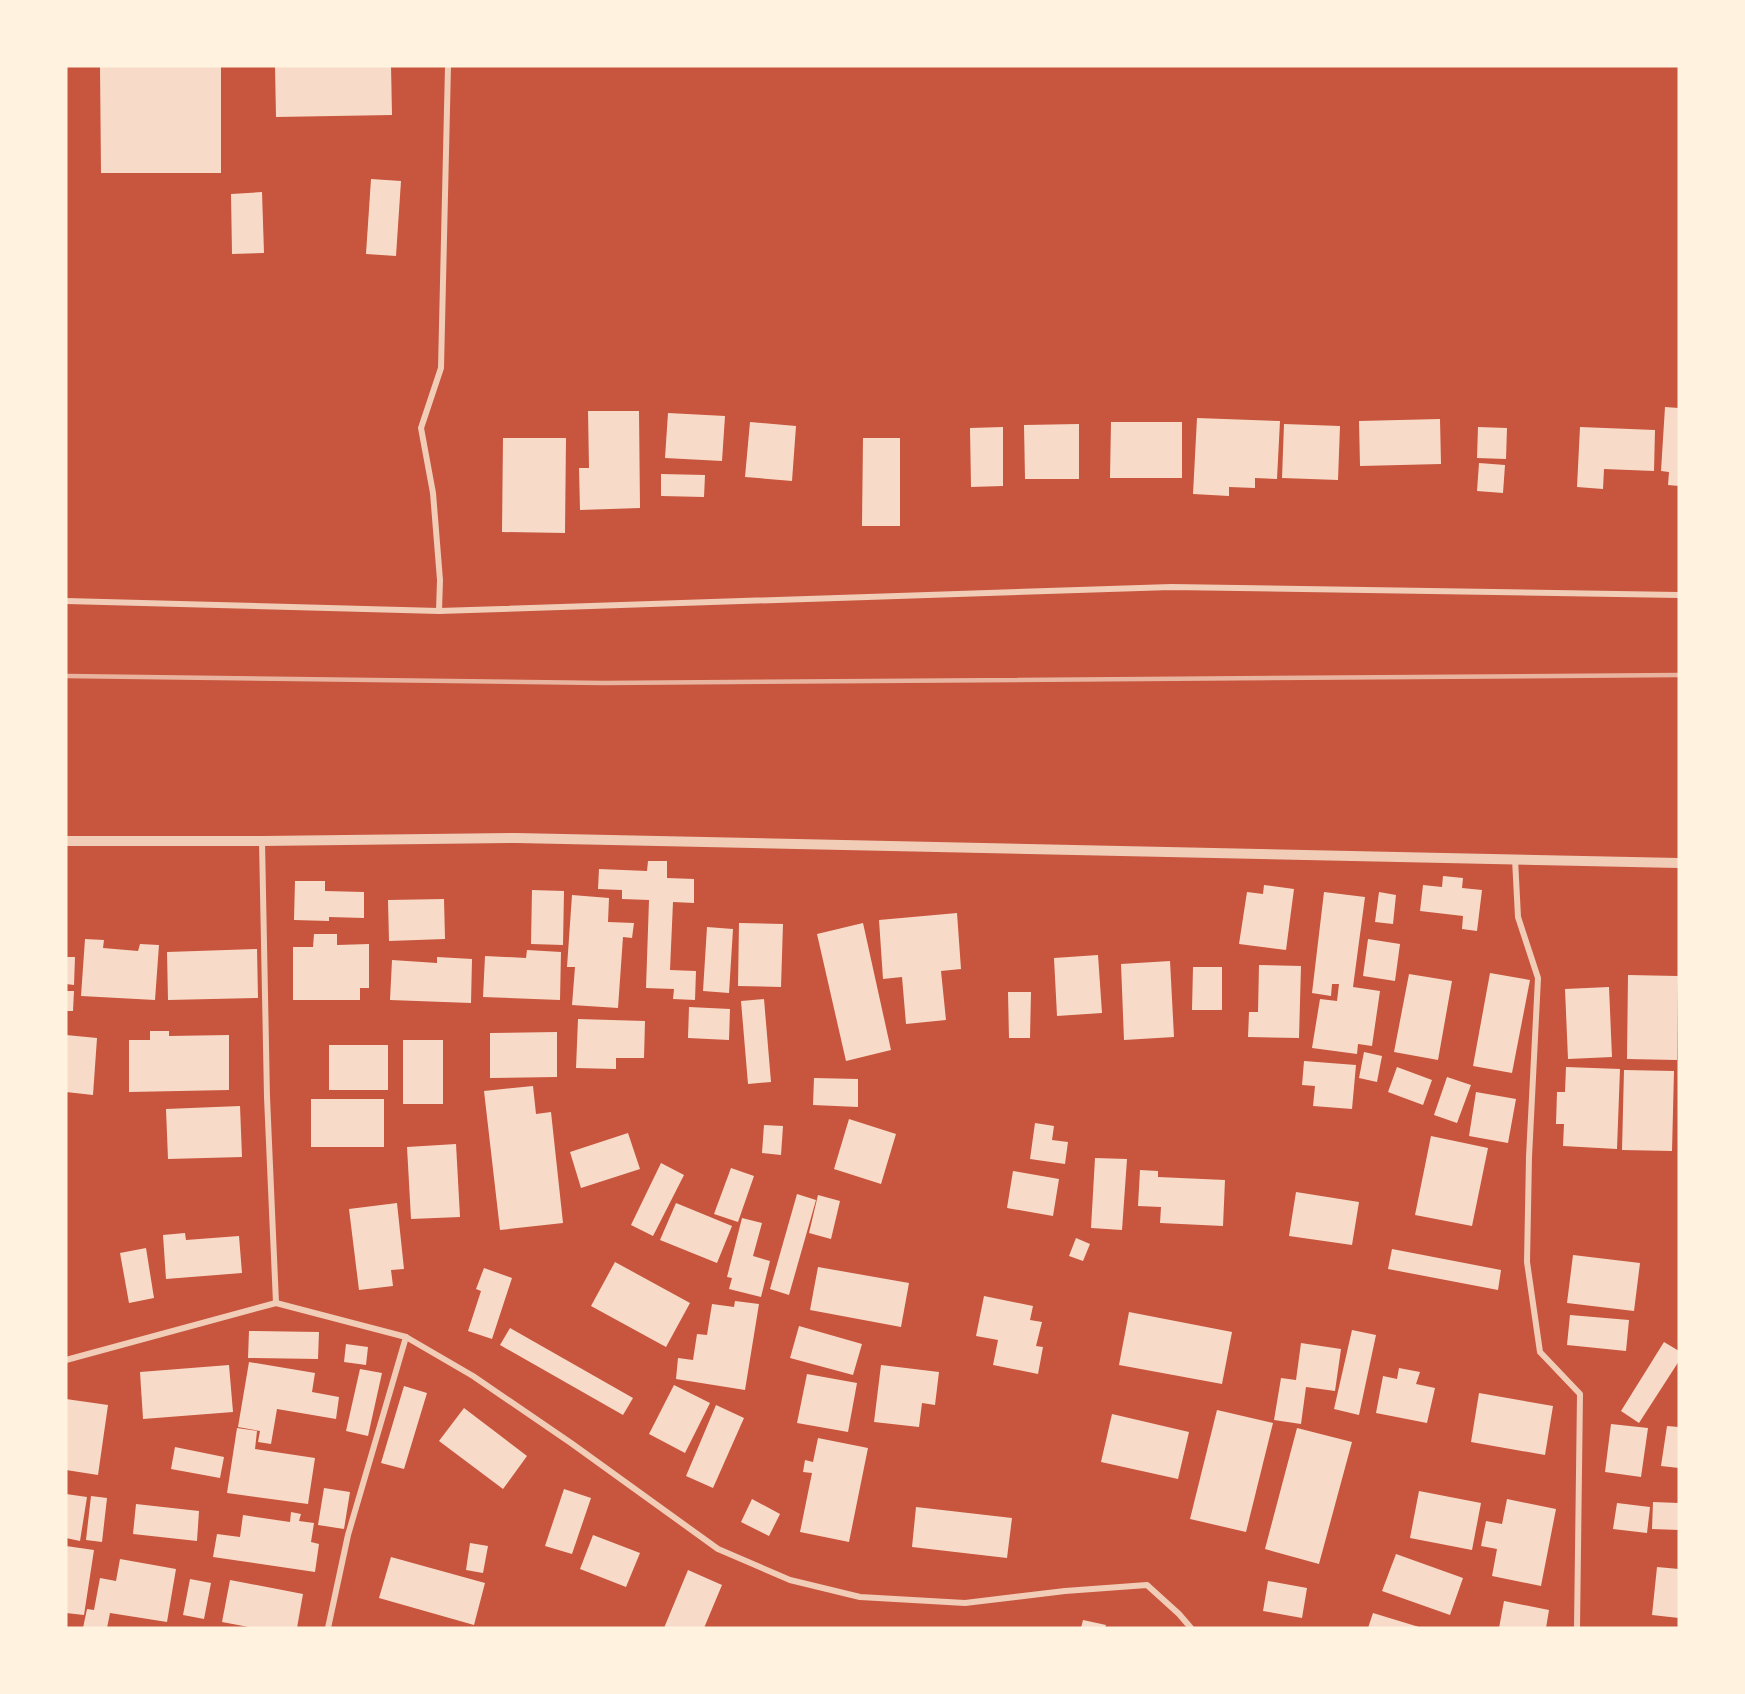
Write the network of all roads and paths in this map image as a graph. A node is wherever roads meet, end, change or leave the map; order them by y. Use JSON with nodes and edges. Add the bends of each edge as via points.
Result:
{"nodes":[{"id":1,"x":448,"y":66,"type":"edge"},
{"id":2,"x":1679,"y":595,"type":"edge"},
{"id":3,"x":66,"y":601,"type":"edge"},
{"id":4,"x":438,"y":611,"type":"junction"},
{"id":5,"x":66,"y":841,"type":"edge"},
{"id":6,"x":262,"y":841,"type":"junction"},
{"id":7,"x":1515,"y":859,"type":"junction"},
{"id":8,"x":1679,"y":863,"type":"edge"},
{"id":9,"x":276,"y":1303,"type":"junction"},
{"id":10,"x":406,"y":1337,"type":"junction"},
{"id":11,"x":66,"y":1360,"type":"edge"},
{"id":12,"x":328,"y":1628,"type":"edge"},
{"id":13,"x":1191,"y":1628,"type":"edge"},
{"id":14,"x":1577,"y":1628,"type":"edge"}],
"edges":[{"from":1,"to":4,"type":"street","via":[[441,368],[421,428],[433,493],[440,580]]},
{"from":2,"to":4,"type":"street","via":[[1171,587]]},
{"from":3,"to":4,"type":"street"},
{"from":5,"to":6,"type":"street"},
{"from":6,"to":7,"type":"street","via":[[516,838]]},
{"from":6,"to":9,"type":"street"},
{"from":7,"to":8,"type":"street"},
{"from":7,"to":14,"type":"street","via":[[1518,917],[1538,978],[1527,1262],[1540,1352],[1580,1394]]},
{"from":9,"to":10,"type":"street"},
{"from":9,"to":11,"type":"street"},
{"from":10,"to":12,"type":"street","via":[[348,1535]]},
{"from":10,"to":13,"type":"street","via":[[473,1376],[718,1549],[790,1580],[860,1597],[965,1603],[1147,1585]]}]}
